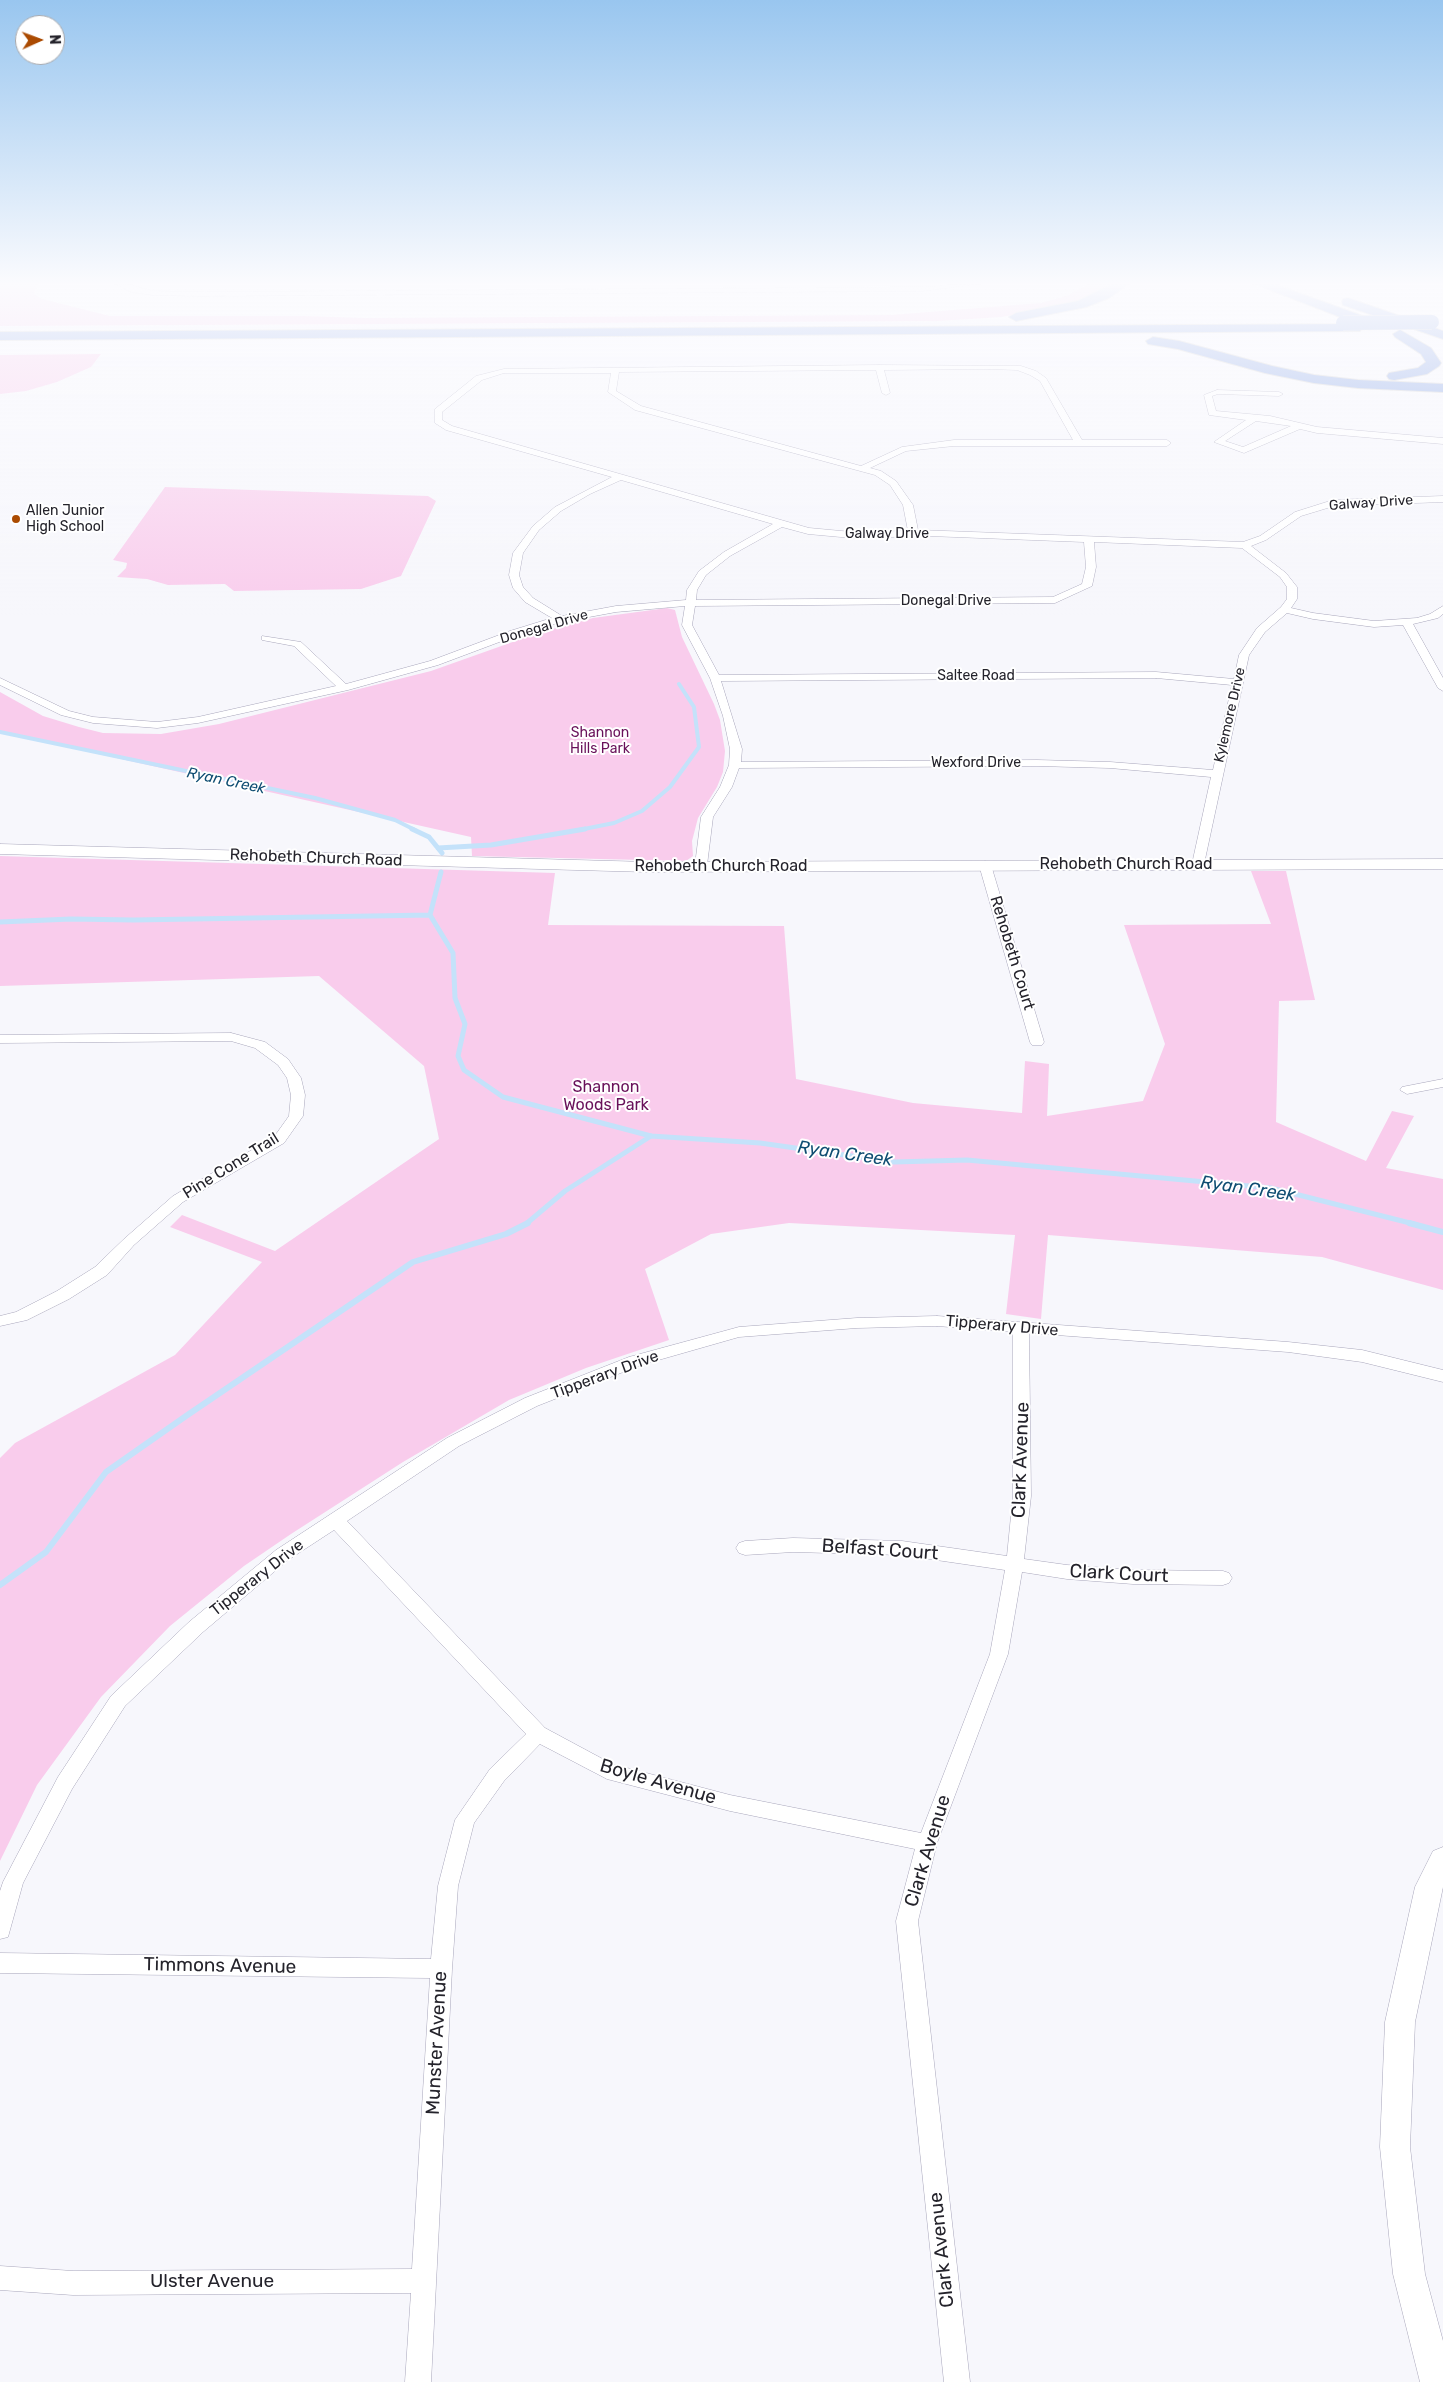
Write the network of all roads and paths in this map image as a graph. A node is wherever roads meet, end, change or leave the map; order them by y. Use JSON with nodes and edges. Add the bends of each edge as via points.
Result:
{"nodes":[{"id":1,"x":459,"y":394,"type":"edge"},
{"id":2,"x":616,"y":394,"type":"edge"},
{"id":3,"x":1051,"y":394,"type":"edge"},
{"id":4,"x":1211,"y":394,"type":"edge"},
{"id":5,"x":1254,"y":418,"type":"junction"},
{"id":6,"x":1299,"y":426,"type":"junction"},
{"id":7,"x":1443,"y":441,"type":"edge"},
{"id":8,"x":1078,"y":443,"type":"junction"},
{"id":9,"x":1167,"y":443,"type":"dead end"},
{"id":10,"x":863,"y":468,"type":"junction"},
{"id":11,"x":620,"y":477,"type":"junction"},
{"id":12,"x":1443,"y":500,"type":"edge"},
{"id":13,"x":782,"y":524,"type":"junction"},
{"id":14,"x":913,"y":534,"type":"junction"},
{"id":15,"x":1089,"y":540,"type":"junction"},
{"id":16,"x":1244,"y":545,"type":"junction"},
{"id":17,"x":689,"y":603,"type":"junction"},
{"id":18,"x":1285,"y":609,"type":"junction"},
{"id":19,"x":1443,"y":609,"type":"edge"},
{"id":20,"x":560,"y":619,"type":"junction"},
{"id":21,"x":1407,"y":623,"type":"junction"},
{"id":22,"x":266,"y":638,"type":"dead end"},
{"id":23,"x":715,"y":678,"type":"junction"},
{"id":24,"x":0,"y":681,"type":"edge"},
{"id":25,"x":1237,"y":682,"type":"junction"},
{"id":26,"x":344,"y":688,"type":"junction"},
{"id":27,"x":1443,"y":688,"type":"edge"},
{"id":28,"x":735,"y":765,"type":"junction"},
{"id":29,"x":1216,"y":774,"type":"junction"},
{"id":30,"x":0,"y":849,"type":"edge"},
{"id":31,"x":1198,"y":864,"type":"junction"},
{"id":32,"x":1443,"y":864,"type":"edge"},
{"id":33,"x":701,"y":865,"type":"junction"},
{"id":34,"x":985,"y":865,"type":"junction"},
{"id":35,"x":0,"y":1039,"type":"edge"},
{"id":36,"x":1037,"y":1042,"type":"dead end"},
{"id":37,"x":1443,"y":1083,"type":"edge"},
{"id":38,"x":1407,"y":1090,"type":"dead end"},
{"id":39,"x":0,"y":1321,"type":"edge"},
{"id":40,"x":1021,"y":1327,"type":"junction"},
{"id":41,"x":1443,"y":1376,"type":"edge"},
{"id":42,"x":335,"y":1520,"type":"junction"},
{"id":43,"x":745,"y":1548,"type":"dead end"},
{"id":44,"x":1015,"y":1563,"type":"junction"},
{"id":45,"x":1223,"y":1578,"type":"dead end"},
{"id":46,"x":538,"y":1734,"type":"junction"},
{"id":47,"x":927,"y":1842,"type":"junction"},
{"id":48,"x":1443,"y":1859,"type":"edge"},
{"id":49,"x":0,"y":1930,"type":"edge"},
{"id":50,"x":0,"y":1963,"type":"edge"},
{"id":51,"x":441,"y":1969,"type":"junction"},
{"id":52,"x":0,"y":2278,"type":"edge"},
{"id":53,"x":424,"y":2281,"type":"junction"},
{"id":54,"x":418,"y":2382,"type":"edge"},
{"id":55,"x":956,"y":2382,"type":"edge"},
{"id":56,"x":1437,"y":2382,"type":"edge"}],
"edges":[{"from":1,"to":11,"type":"street","name":"Galway Drive","via":[[438,411],[438,421],[449,428]]},
{"from":2,"to":10,"type":"street","via":[[638,408]]},
{"from":3,"to":8,"type":"street"},
{"from":4,"to":5,"type":"street","via":[[1208,395],[1212,413]]},
{"from":5,"to":6,"type":"street"},
{"from":5,"to":6,"type":"street","via":[[1218,442],[1244,450]]},
{"from":6,"to":7,"type":"street"},
{"from":8,"to":9,"type":"street"},
{"from":8,"to":10,"type":"street","via":[[924,446],[890,454]]},
{"from":10,"to":14,"type":"street","via":[[893,483],[908,505]]},
{"from":11,"to":13,"type":"street","name":"Galway Drive"},
{"from":11,"to":20,"type":"street","via":[[558,509],[536,528],[518,553],[514,575],[518,588],[529,600]]},
{"from":12,"to":16,"type":"street","name":"Galway Drive","via":[[1333,504],[1298,514],[1263,538]]},
{"from":13,"to":14,"type":"street","name":"Galway Drive","via":[[852,535]]},
{"from":13,"to":17,"type":"street","via":[[727,554],[702,573]]},
{"from":14,"to":15,"type":"street","name":"Galway Drive"},
{"from":15,"to":16,"type":"street","name":"Galway Drive"},
{"from":15,"to":17,"type":"street","name":"Donegal Drive","via":[[1091,566],[1087,586],[1055,600]]},
{"from":16,"to":18,"type":"street","via":[[1282,574],[1292,587],[1292,600]]},
{"from":17,"to":20,"type":"street","name":"Donegal Drive","via":[[616,609]]},
{"from":17,"to":23,"type":"street","via":[[687,625]]},
{"from":18,"to":21,"type":"street","via":[[1355,622]]},
{"from":18,"to":25,"type":"street","name":"Kylemore Drive","via":[[1261,630],[1244,655]]},
{"from":19,"to":21,"type":"street","via":[[1434,616]]},
{"from":20,"to":26,"type":"street","name":"Donegal Drive","via":[[434,663]]},
{"from":21,"to":27,"type":"street"},
{"from":22,"to":26,"type":"street","via":[[297,644]]},
{"from":23,"to":25,"type":"street","name":"Saltee Road","via":[[1156,675]]},
{"from":23,"to":28,"type":"street","via":[[736,749]]},
{"from":24,"to":26,"type":"street","name":"Donegal Drive","via":[[65,713],[93,720],[157,725],[198,720]]},
{"from":25,"to":29,"type":"street","name":"Kylemore Drive"},
{"from":28,"to":29,"type":"street","name":"Wexford Drive","via":[[1046,763]]},
{"from":28,"to":33,"type":"street","via":[[708,818]]},
{"from":29,"to":31,"type":"street","name":"Kylemore Drive"},
{"from":30,"to":33,"type":"street","name":"Rehobeth Church Road"},
{"from":31,"to":32,"type":"street","name":"Rehobeth Church Road"},
{"from":31,"to":34,"type":"street","name":"Rehobeth Church Road"},
{"from":33,"to":34,"type":"street","name":"Rehobeth Church Road"},
{"from":34,"to":36,"type":"street","name":"Rehobeth Court"},
{"from":35,"to":39,"type":"street","name":"Pine Cone Trail","via":[[231,1037],[260,1045],[283,1062],[294,1078],[298,1095],[296,1116],[279,1140],[178,1200],[101,1271],[21,1316]]},
{"from":37,"to":38,"type":"street"},
{"from":40,"to":41,"type":"street","name":"Tipperary Drive","via":[[1288,1347],[1362,1356]]},
{"from":40,"to":42,"type":"street","name":"Tipperary Drive","via":[[937,1321],[739,1332],[635,1362],[523,1406],[453,1442]]},
{"from":40,"to":44,"type":"street","name":"Clark Avenue","via":[[1022,1496]]},
{"from":42,"to":46,"type":"street","name":"Boyle Avenue"},
{"from":42,"to":49,"type":"street","name":"Tipperary Drive","via":[[282,1555],[196,1627],[118,1702],[65,1783],[13,1882]]},
{"from":43,"to":44,"type":"street","name":"Belfast Court","via":[[793,1545],[902,1548]]},
{"from":44,"to":45,"type":"street","name":"Clark Court","via":[[1067,1572],[1133,1577]]},
{"from":44,"to":47,"type":"street","name":"Clark Avenue","via":[[999,1654]]},
{"from":46,"to":47,"type":"street","name":"Boyle Avenue","via":[[608,1771],[730,1803]]},
{"from":46,"to":51,"type":"street","name":"Munster Avenue","via":[[497,1775],[465,1820],[448,1886]]},
{"from":47,"to":55,"type":"street","name":"Clark Avenue","via":[[907,1921]]},
{"from":48,"to":56,"type":"street","via":[[1429,1887],[1400,2022],[1395,2147],[1409,2274]]},
{"from":50,"to":51,"type":"street","name":"Timmons Avenue"},
{"from":51,"to":53,"type":"street","name":"Munster Avenue"},
{"from":52,"to":53,"type":"street","name":"Ulster Avenue","via":[[74,2283]]},
{"from":53,"to":54,"type":"street","name":"Munster Avenue"}]}
